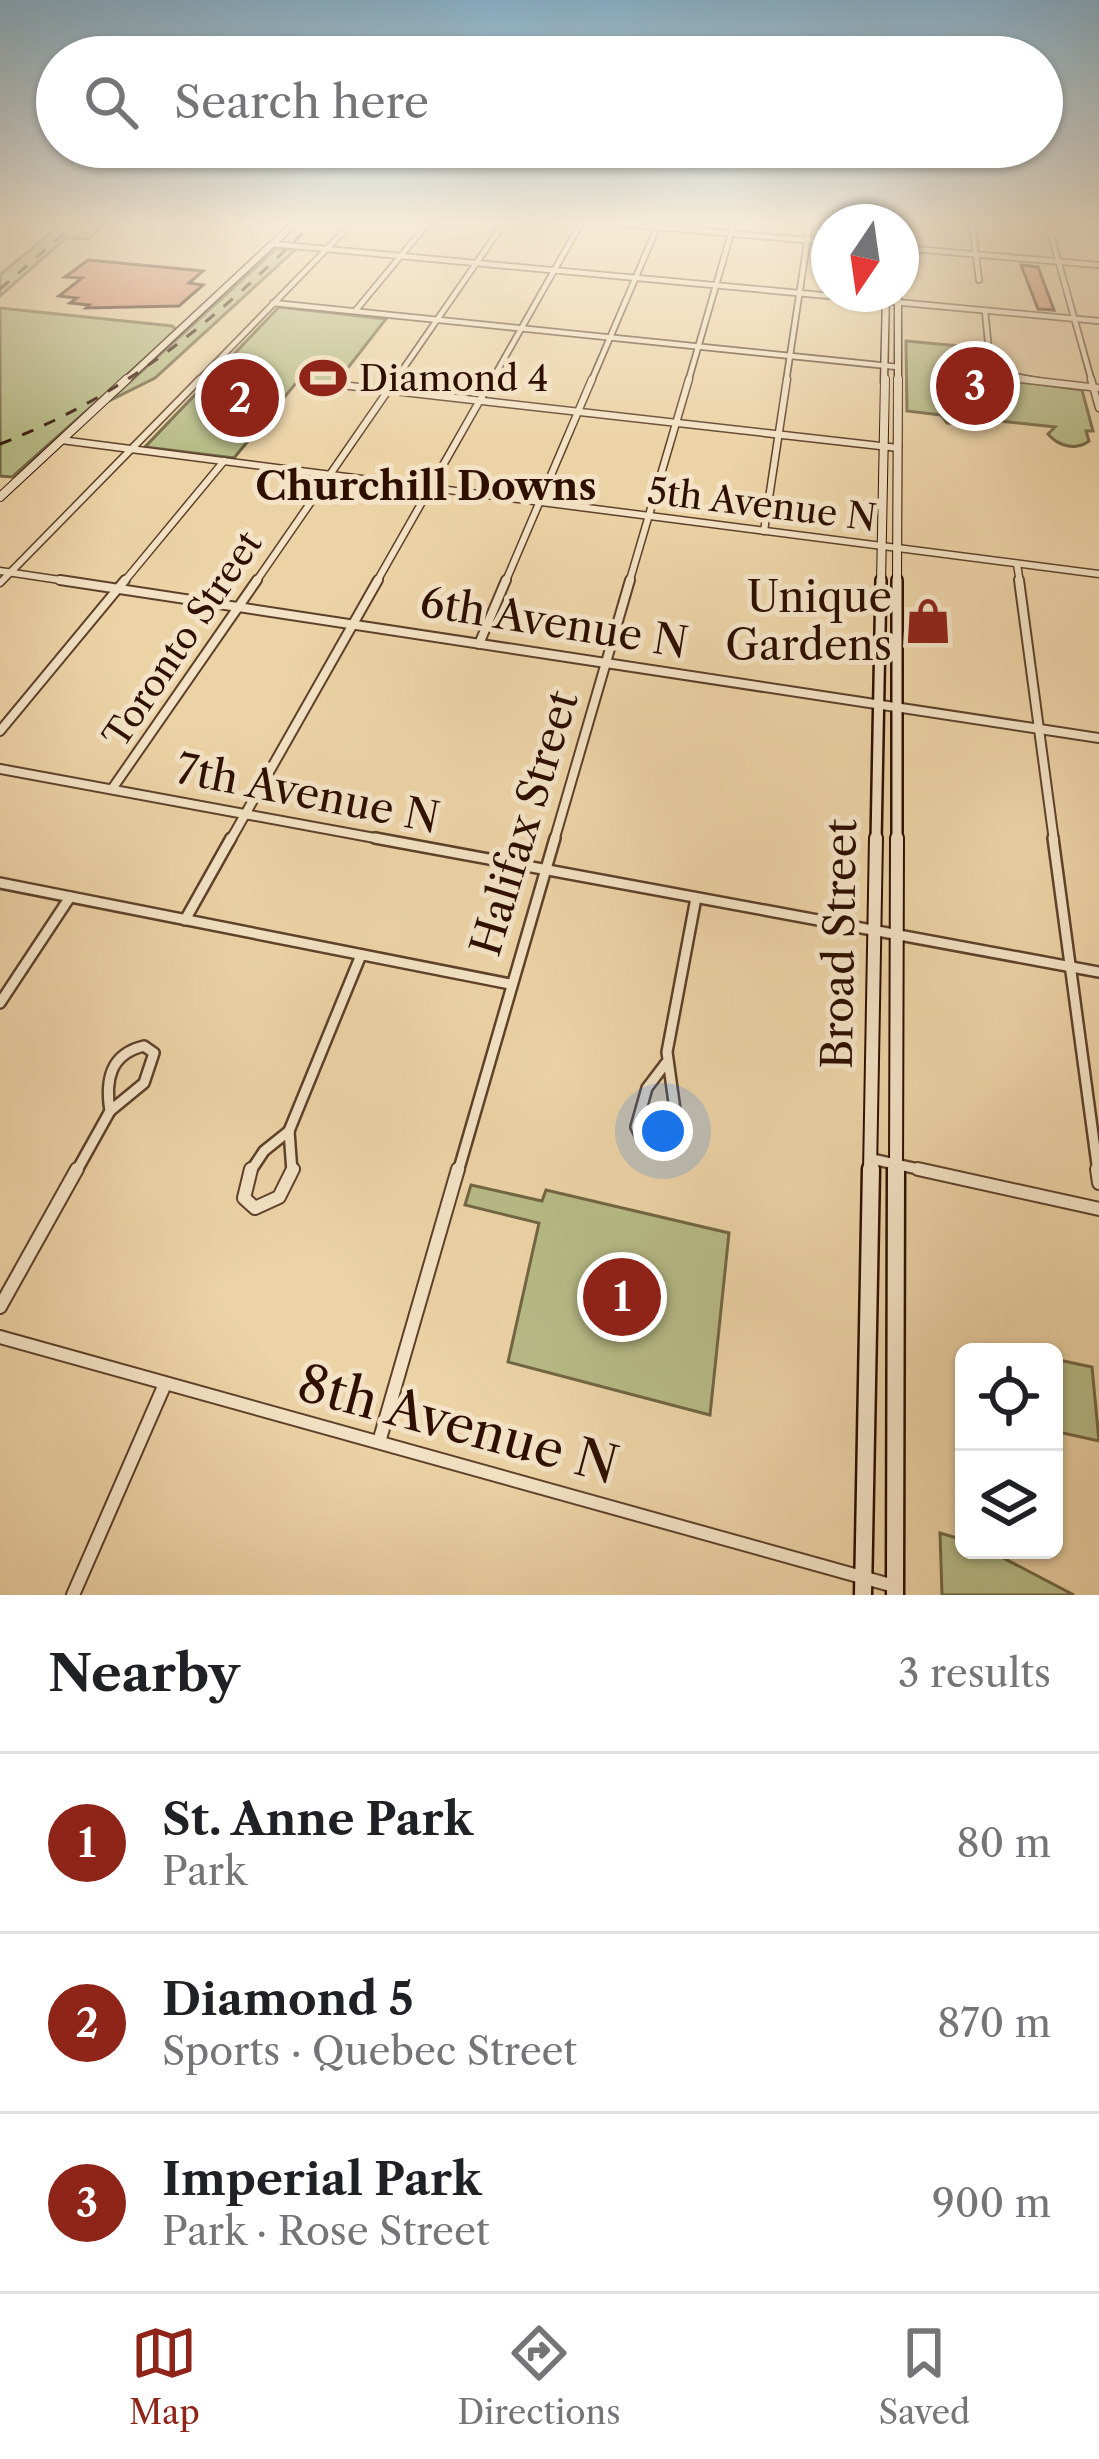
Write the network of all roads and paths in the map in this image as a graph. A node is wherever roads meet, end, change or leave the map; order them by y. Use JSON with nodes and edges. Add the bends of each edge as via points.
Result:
{"nodes":[{"id":1,"x":214,"y":297,"type":"edge"},
{"id":2,"x":278,"y":297,"type":"edge"},
{"id":3,"x":366,"y":297,"type":"edge"},
{"id":4,"x":453,"y":297,"type":"edge"},
{"id":5,"x":540,"y":297,"type":"edge"},
{"id":6,"x":626,"y":297,"type":"edge"},
{"id":7,"x":713,"y":297,"type":"edge"},
{"id":8,"x":799,"y":297,"type":"edge"},
{"id":9,"x":1069,"y":297,"type":"edge"},
{"id":10,"x":919,"y":301,"type":"edge"},
{"id":11,"x":273,"y":303,"type":"junction"},
{"id":12,"x":355,"y":311,"type":"junction"},
{"id":13,"x":985,"y":311,"type":"junction"},
{"id":14,"x":886,"y":312,"type":"edge"},
{"id":15,"x":898,"y":312,"type":"edge"},
{"id":16,"x":1075,"y":319,"type":"junction"},
{"id":17,"x":436,"y":320,"type":"junction"},
{"id":18,"x":1099,"y":321,"type":"edge"},
{"id":19,"x":523,"y":329,"type":"junction"},
{"id":20,"x":609,"y":338,"type":"junction"},
{"id":21,"x":700,"y":347,"type":"junction"},
{"id":22,"x":790,"y":356,"type":"junction"},
{"id":23,"x":885,"y":366,"type":"junction"},
{"id":24,"x":898,"y":367,"type":"junction"},
{"id":25,"x":341,"y":385,"type":"dead end"},
{"id":26,"x":1096,"y":388,"type":"edge"},
{"id":27,"x":387,"y":390,"type":"junction"},
{"id":28,"x":480,"y":400,"type":"junction"},
{"id":29,"x":1099,"y":408,"type":"edge"},
{"id":30,"x":576,"y":411,"type":"junction"},
{"id":31,"x":676,"y":422,"type":"junction"},
{"id":32,"x":778,"y":434,"type":"junction"},
{"id":33,"x":61,"y":440,"type":"junction"},
{"id":34,"x":884,"y":446,"type":"junction"},
{"id":35,"x":898,"y":448,"type":"junction"},
{"id":36,"x":131,"y":449,"type":"junction"},
{"id":37,"x":224,"y":461,"type":"junction"},
{"id":38,"x":328,"y":475,"type":"junction"},
{"id":39,"x":430,"y":488,"type":"junction"},
{"id":40,"x":0,"y":497,"type":"edge"},
{"id":41,"x":539,"y":502,"type":"junction"},
{"id":42,"x":650,"y":516,"type":"junction"},
{"id":43,"x":764,"y":531,"type":"junction"},
{"id":44,"x":882,"y":546,"type":"junction"},
{"id":45,"x":897,"y":548,"type":"junction"},
{"id":46,"x":1017,"y":564,"type":"junction"},
{"id":47,"x":5,"y":572,"type":"edge"},
{"id":48,"x":1099,"y":574,"type":"edge"},
{"id":49,"x":0,"y":583,"type":"edge"},
{"id":50,"x":121,"y":590,"type":"junction"},
{"id":51,"x":236,"y":607,"type":"junction"},
{"id":52,"x":353,"y":625,"type":"junction"},
{"id":53,"x":479,"y":644,"type":"junction"},
{"id":54,"x":606,"y":663,"type":"junction"},
{"id":55,"x":879,"y":705,"type":"junction"},
{"id":56,"x":897,"y":707,"type":"junction"},
{"id":57,"x":1042,"y":729,"type":"junction"},
{"id":58,"x":0,"y":731,"type":"edge"},
{"id":59,"x":1099,"y":738,"type":"edge"},
{"id":60,"x":0,"y":769,"type":"edge"},
{"id":61,"x":111,"y":790,"type":"junction"},
{"id":62,"x":246,"y":815,"type":"junction"},
{"id":63,"x":544,"y":870,"type":"junction"},
{"id":64,"x":0,"y":883,"type":"edge"},
{"id":65,"x":70,"y":897,"type":"junction"},
{"id":66,"x":696,"y":898,"type":"junction"},
{"id":67,"x":185,"y":920,"type":"junction"},
{"id":68,"x":875,"y":932,"type":"junction"},
{"id":69,"x":898,"y":935,"type":"junction"},
{"id":70,"x":361,"y":955,"type":"junction"},
{"id":71,"x":1071,"y":967,"type":"junction"},
{"id":72,"x":1099,"y":972,"type":"edge"},
{"id":73,"x":510,"y":984,"type":"junction"},
{"id":74,"x":0,"y":1003,"type":"edge"},
{"id":75,"x":666,"y":1064,"type":"junction"},
{"id":76,"x":110,"y":1112,"type":"junction"},
{"id":77,"x":289,"y":1131,"type":"junction"},
{"id":78,"x":871,"y":1159,"type":"junction"},
{"id":79,"x":896,"y":1164,"type":"junction"},
{"id":80,"x":1099,"y":1183,"type":"edge"},
{"id":81,"x":1099,"y":1208,"type":"edge"},
{"id":82,"x":0,"y":1307,"type":"edge"},
{"id":83,"x":0,"y":1337,"type":"edge"},
{"id":84,"x":165,"y":1384,"type":"junction"},
{"id":85,"x":379,"y":1442,"type":"junction"},
{"id":86,"x":863,"y":1586,"type":"edge"},
{"id":87,"x":895,"y":1590,"type":"edge"},
{"id":88,"x":73,"y":1595,"type":"edge"}],
"edges":[{"from":1,"to":33,"type":"main road"},
{"from":2,"to":11,"type":"street"},
{"from":3,"to":12,"type":"street"},
{"from":4,"to":17,"type":"street","name":"Toronto Street"},
{"from":5,"to":19,"type":"street"},
{"from":6,"to":20,"type":"street"},
{"from":7,"to":21,"type":"street","name":"Halifax Street"},
{"from":8,"to":22,"type":"street"},
{"from":9,"to":16,"type":"street"},
{"from":10,"to":13,"type":"street"},
{"from":11,"to":12,"type":"street"},
{"from":11,"to":36,"type":"street"},
{"from":12,"to":17,"type":"street"},
{"from":13,"to":16,"type":"street"},
{"from":13,"to":26,"type":"street","via":[[991,372]]},
{"from":14,"to":23,"type":"main road","name":"Broad Street"},
{"from":15,"to":24,"type":"main road","name":"Broad Street"},
{"from":16,"to":18,"type":"street"},
{"from":16,"to":26,"type":"street"},
{"from":17,"to":19,"type":"street"},
{"from":17,"to":27,"type":"street","name":"Toronto Street"},
{"from":19,"to":20,"type":"street"},
{"from":19,"to":28,"type":"street"},
{"from":20,"to":21,"type":"street"},
{"from":20,"to":30,"type":"street"},
{"from":21,"to":22,"type":"street"},
{"from":21,"to":31,"type":"street","name":"Halifax Street"},
{"from":22,"to":23,"type":"street"},
{"from":22,"to":32,"type":"street"},
{"from":23,"to":24,"type":"street"},
{"from":23,"to":34,"type":"main road","name":"Broad Street"},
{"from":24,"to":35,"type":"main road","name":"Broad Street"},
{"from":25,"to":27,"type":"street"},
{"from":26,"to":29,"type":"street"},
{"from":27,"to":28,"type":"street"},
{"from":27,"to":38,"type":"street","name":"Toronto Street"},
{"from":28,"to":30,"type":"street"},
{"from":28,"to":39,"type":"street"},
{"from":30,"to":31,"type":"street"},
{"from":30,"to":41,"type":"street"},
{"from":31,"to":32,"type":"street"},
{"from":31,"to":42,"type":"street","name":"Halifax Street"},
{"from":32,"to":34,"type":"street"},
{"from":32,"to":43,"type":"street"},
{"from":33,"to":36,"type":"street","name":"5th Avenue N"},
{"from":33,"to":40,"type":"main road"},
{"from":34,"to":35,"type":"street"},
{"from":34,"to":44,"type":"main road","name":"Broad Street"},
{"from":35,"to":45,"type":"main road","name":"Broad Street"},
{"from":36,"to":37,"type":"street","name":"5th Avenue N"},
{"from":36,"to":47,"type":"street"},
{"from":37,"to":38,"type":"street","name":"5th Avenue N"},
{"from":37,"to":50,"type":"street"},
{"from":38,"to":39,"type":"street","name":"5th Avenue N"},
{"from":38,"to":51,"type":"street","name":"Toronto Street"},
{"from":39,"to":41,"type":"street","name":"5th Avenue N"},
{"from":39,"to":52,"type":"street"},
{"from":41,"to":42,"type":"street","name":"5th Avenue N"},
{"from":41,"to":53,"type":"street"},
{"from":42,"to":43,"type":"street","name":"5th Avenue N"},
{"from":42,"to":54,"type":"street","name":"Halifax Street"},
{"from":43,"to":44,"type":"street","name":"5th Avenue N"},
{"from":44,"to":45,"type":"street","name":"5th Avenue N"},
{"from":44,"to":55,"type":"main road","name":"Broad Street"},
{"from":45,"to":46,"type":"street","name":"5th Avenue N"},
{"from":45,"to":56,"type":"main road","name":"Broad Street"},
{"from":46,"to":48,"type":"street","name":"5th Avenue N"},
{"from":46,"to":57,"type":"street"},
{"from":47,"to":49,"type":"street"},
{"from":47,"to":50,"type":"street","name":"6th Avenue N"},
{"from":50,"to":51,"type":"street","name":"6th Avenue N"},
{"from":50,"to":58,"type":"street"},
{"from":51,"to":52,"type":"street","name":"6th Avenue N"},
{"from":51,"to":61,"type":"street","name":"Toronto Street"},
{"from":52,"to":53,"type":"street","name":"6th Avenue N"},
{"from":52,"to":62,"type":"street"},
{"from":53,"to":54,"type":"street","name":"6th Avenue N"},
{"from":54,"to":55,"type":"street","name":"6th Avenue N"},
{"from":54,"to":63,"type":"street","name":"Halifax Street"},
{"from":55,"to":56,"type":"street","name":"6th Avenue N"},
{"from":55,"to":68,"type":"main road","name":"Broad Street"},
{"from":56,"to":57,"type":"street","name":"6th Avenue N"},
{"from":56,"to":69,"type":"main road","name":"Broad Street"},
{"from":57,"to":59,"type":"street","name":"6th Avenue N"},
{"from":57,"to":71,"type":"street"},
{"from":60,"to":61,"type":"street","name":"7th Avenue N"},
{"from":61,"to":62,"type":"street","name":"7th Avenue N"},
{"from":62,"to":63,"type":"street","name":"7th Avenue N"},
{"from":62,"to":67,"type":"street"},
{"from":63,"to":66,"type":"street","name":"7th Avenue N"},
{"from":63,"to":73,"type":"street","name":"Halifax Street"},
{"from":64,"to":65,"type":"street"},
{"from":65,"to":67,"type":"street"},
{"from":65,"to":74,"type":"street"},
{"from":66,"to":68,"type":"street","name":"7th Avenue N"},
{"from":66,"to":75,"type":"street"},
{"from":67,"to":70,"type":"street"},
{"from":68,"to":69,"type":"street","name":"7th Avenue N"},
{"from":68,"to":78,"type":"main road","name":"Broad Street"},
{"from":69,"to":71,"type":"street","name":"7th Avenue N"},
{"from":69,"to":79,"type":"main road","name":"Broad Street"},
{"from":70,"to":73,"type":"street"},
{"from":70,"to":77,"type":"street"},
{"from":71,"to":72,"type":"street","name":"7th Avenue N"},
{"from":71,"to":80,"type":"street"},
{"from":73,"to":85,"type":"street","name":"Halifax Street"},
{"from":75,"to":75,"type":"street","via":[[647,1088],[636,1127],[643,1141],[662,1145],[674,1134],[676,1114]]},
{"from":76,"to":76,"type":"street","via":[[154,1064],[144,1046],[116,1059],[107,1078]]},
{"from":76,"to":82,"type":"street"},
{"from":77,"to":77,"type":"street","via":[[250,1169],[244,1198],[255,1208],[286,1191],[294,1152]]},
{"from":78,"to":79,"type":"street"},
{"from":78,"to":86,"type":"main road","name":"Broad Street"},
{"from":79,"to":81,"type":"street"},
{"from":79,"to":87,"type":"main road","name":"Broad Street"},
{"from":83,"to":84,"type":"street","name":"8th Avenue N"},
{"from":84,"to":85,"type":"street","name":"8th Avenue N"},
{"from":84,"to":88,"type":"street"},
{"from":85,"to":86,"type":"street","name":"8th Avenue N"},
{"from":86,"to":87,"type":"street","name":"8th Avenue N"}]}
